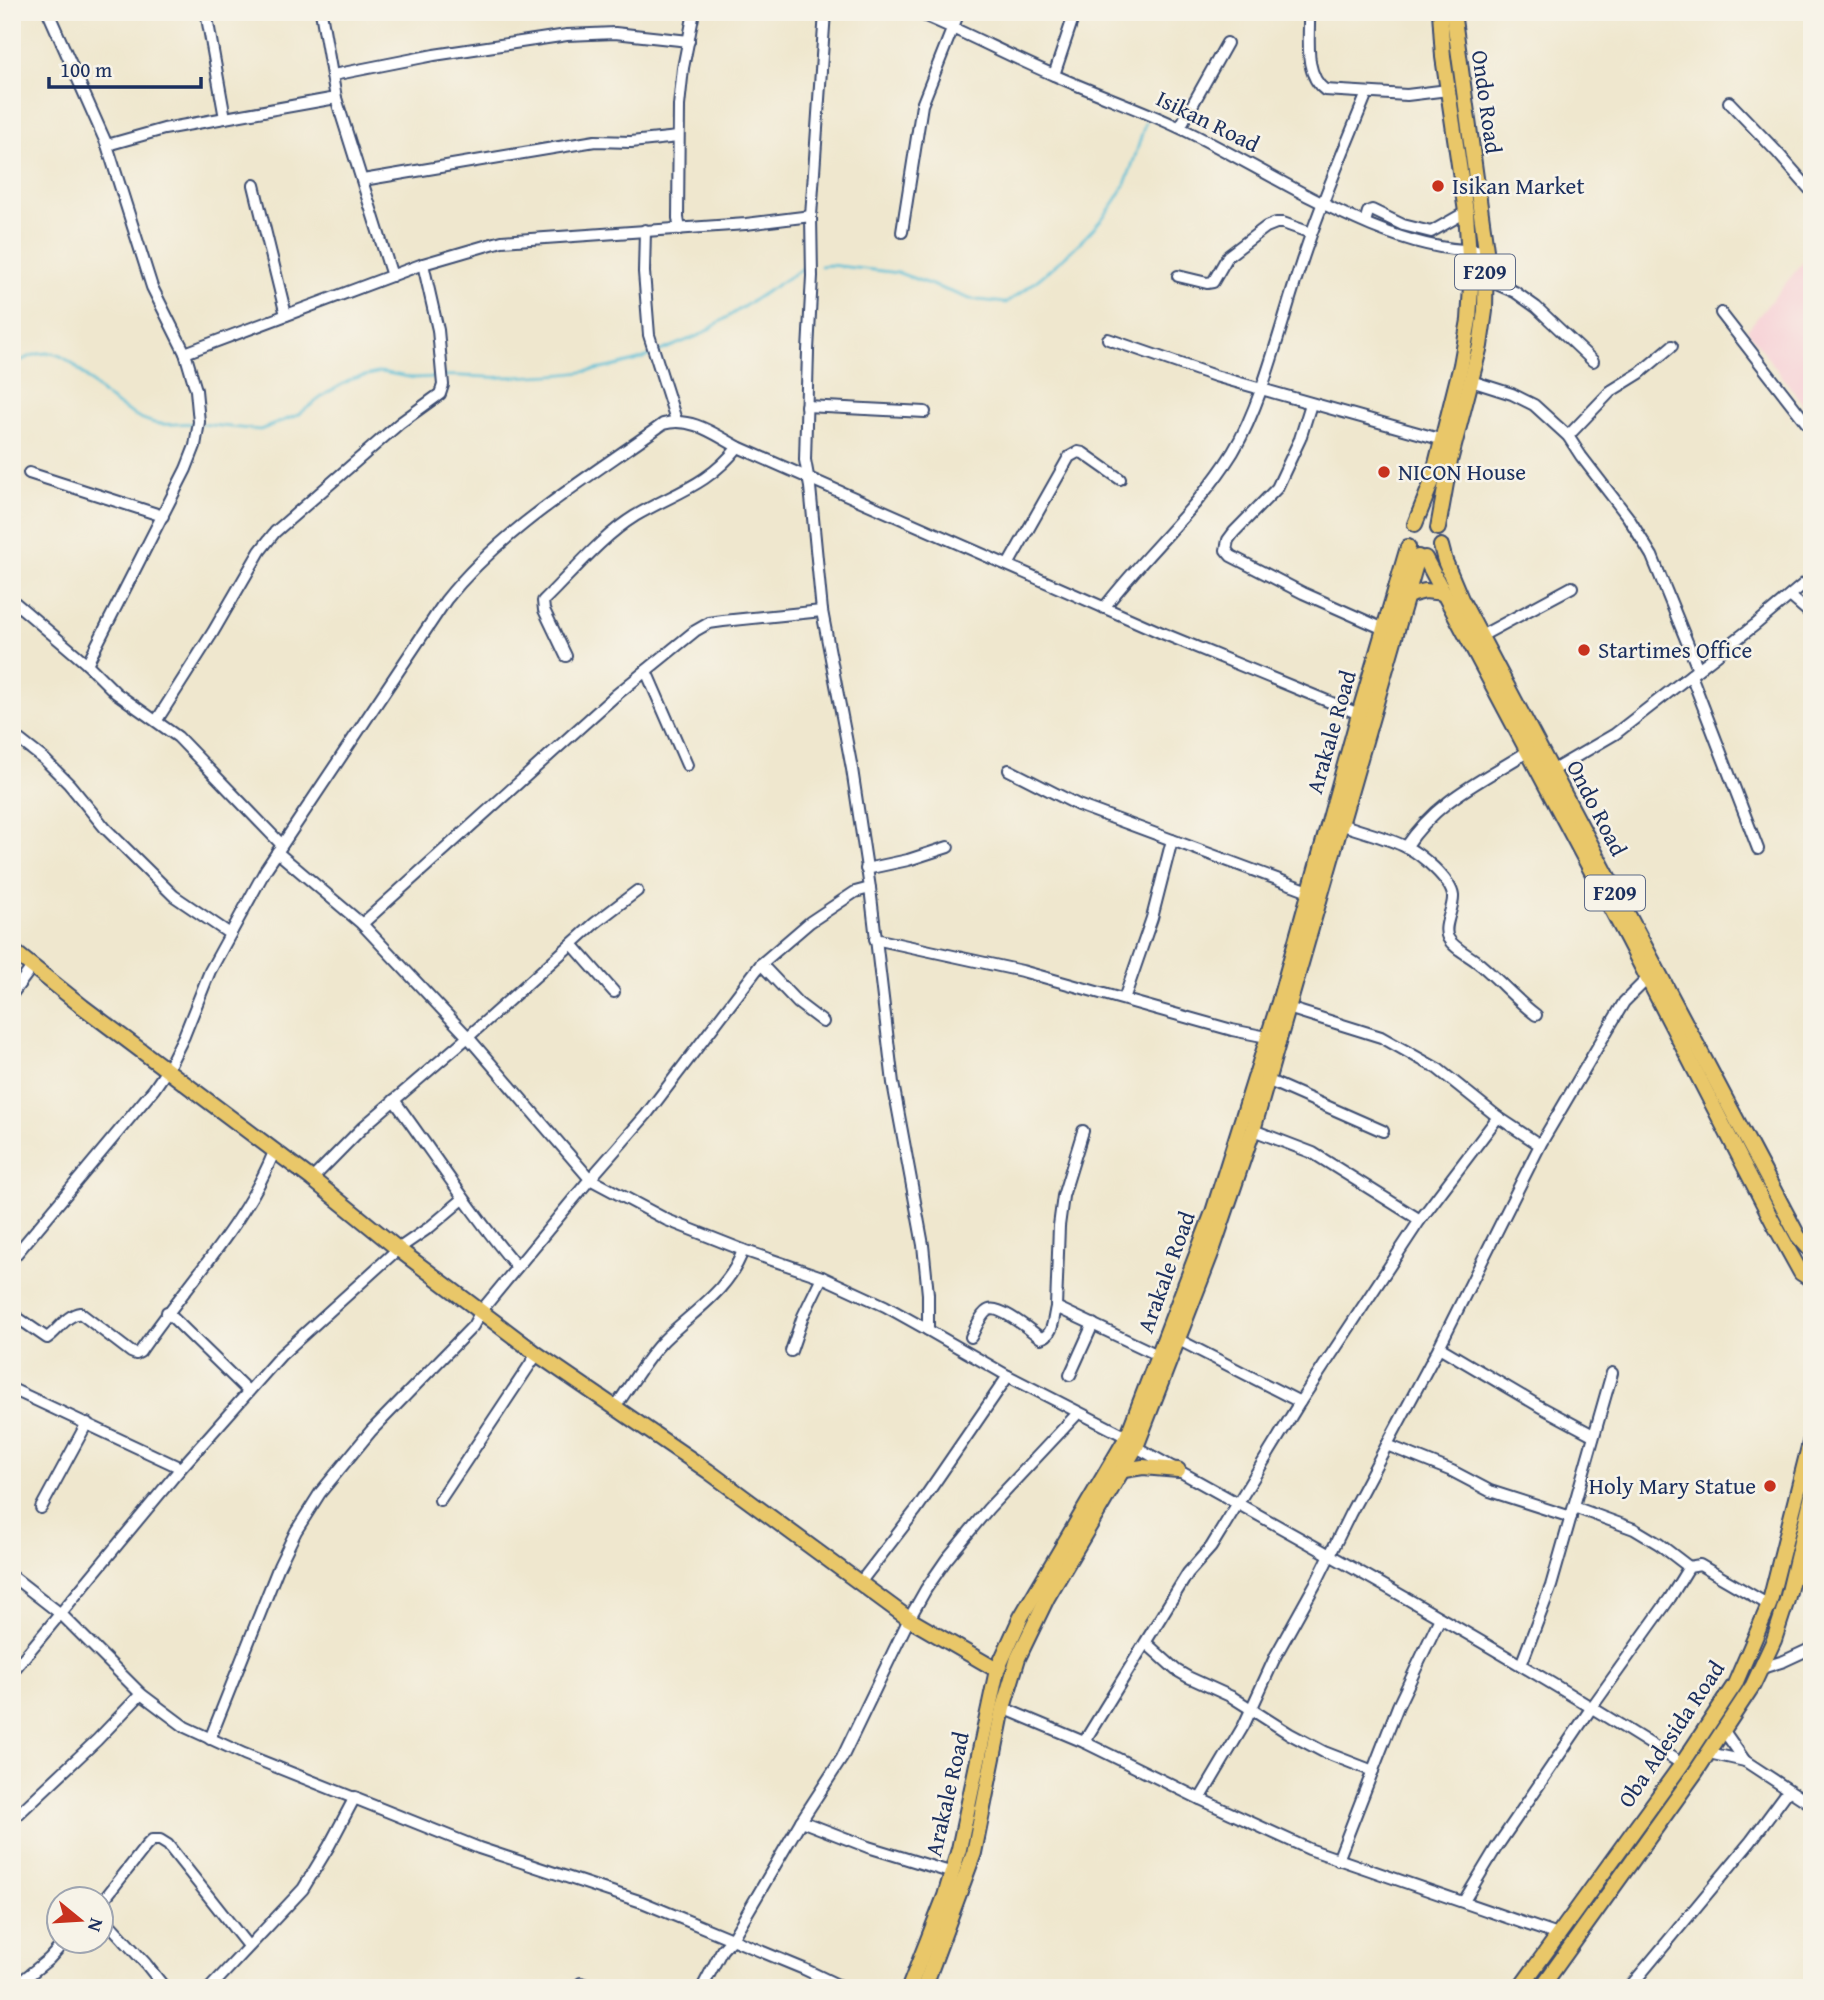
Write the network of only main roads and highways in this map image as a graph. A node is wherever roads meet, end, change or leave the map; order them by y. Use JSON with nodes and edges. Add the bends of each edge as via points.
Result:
{"nodes":[{"id":1,"x":1440,"y":12,"type":"edge"},
{"id":2,"x":1453,"y":12,"type":"edge"},
{"id":3,"x":1478,"y":250,"type":"junction"},
{"id":4,"x":1415,"y":524,"type":"junction"},
{"id":5,"x":1438,"y":528,"type":"junction"},
{"id":6,"x":1441,"y":546,"type":"junction"},
{"id":7,"x":1417,"y":554,"type":"junction"},
{"id":8,"x":1444,"y":593,"type":"junction"},
{"id":9,"x":1406,"y":596,"type":"junction"},
{"id":10,"x":1547,"y":774,"type":"junction"},
{"id":11,"x":12,"y":950,"type":"edge"},
{"id":12,"x":1652,"y":974,"type":"junction"},
{"id":13,"x":1273,"y":1038,"type":"junction"},
{"id":14,"x":1219,"y":1214,"type":"junction"},
{"id":15,"x":1805,"y":1239,"type":"edge"},
{"id":16,"x":1812,"y":1252,"type":"edge"},
{"id":17,"x":1807,"y":1276,"type":"edge"},
{"id":18,"x":1812,"y":1291,"type":"edge"},
{"id":19,"x":1812,"y":1435,"type":"edge"},
{"id":20,"x":1132,"y":1442,"type":"junction"},
{"id":21,"x":1124,"y":1470,"type":"junction"},
{"id":22,"x":1178,"y":1470,"type":"road end"},
{"id":23,"x":1807,"y":1496,"type":"edge"},
{"id":24,"x":1062,"y":1562,"type":"junction"},
{"id":25,"x":997,"y":1670,"type":"junction"},
{"id":26,"x":972,"y":1791,"type":"junction"},
{"id":27,"x":987,"y":1793,"type":"junction"},
{"id":28,"x":1545,"y":1985,"type":"edge"},
{"id":29,"x":909,"y":1988,"type":"edge"},
{"id":30,"x":924,"y":1988,"type":"edge"},
{"id":31,"x":1520,"y":1988,"type":"edge"}],
"edges":[{"from":1,"to":3,"type":"main road","name":"Ondo Road","number":"F209","via":[[1466,212]]},
{"from":2,"to":3,"type":"main road","name":"Ondo Road","number":"F209"},
{"from":3,"to":4,"type":"main road","name":"Ondo Road","number":"F209","via":[[1469,320],[1443,440]]},
{"from":3,"to":5,"type":"main road","name":"Ondo Road","number":"F209","via":[[1485,279],[1483,323]]},
{"from":4,"to":5,"type":"main road","via":[[1428,522]]},
{"from":4,"to":7,"type":"main road","number":"F209","via":[[1407,534]]},
{"from":5,"to":6,"type":"main road","number":"F209"},
{"from":6,"to":7,"type":"main road","via":[[1435,555]]},
{"from":6,"to":10,"type":"main road","name":"Ondo Road","number":"F209","via":[[1461,598]]},
{"from":7,"to":8,"type":"main road","name":"Ondo Road","number":"F209"},
{"from":7,"to":9,"type":"main road","name":"Arakale Road"},
{"from":7,"to":13,"type":"main road","name":"Arakale Road","via":[[1384,629],[1309,891]]},
{"from":8,"to":9,"type":"main road"},
{"from":8,"to":10,"type":"main road","name":"Ondo Road","number":"F209","via":[[1527,752]]},
{"from":9,"to":13,"type":"main road","name":"Arakale Road","via":[[1288,1008]]},
{"from":10,"to":12,"type":"main road","name":"Ondo Road","number":"F209"},
{"from":11,"to":25,"type":"main road","via":[[537,1354],[708,1471],[909,1619]]},
{"from":12,"to":15,"type":"main road","name":"Ondo Road","number":"F209"},
{"from":12,"to":17,"type":"main road","name":"Ondo Road","number":"F209","via":[[1774,1224]]},
{"from":13,"to":14,"type":"main road","name":"Arakale Road"},
{"from":13,"to":14,"type":"main road","name":"Arakale Road","via":[[1253,1130]]},
{"from":14,"to":20,"type":"main road","name":"Arakale Road","via":[[1160,1356]]},
{"from":14,"to":20,"type":"main road","name":"Arakale Road","via":[[1179,1340]]},
{"from":15,"to":16,"type":"main road","number":"F209"},
{"from":17,"to":18,"type":"main road"},
{"from":19,"to":23,"type":"main road","name":"Oba Adesida Road"},
{"from":20,"to":21,"type":"main road","name":"Arakale Road"},
{"from":20,"to":24,"type":"main road","name":"Arakale Road"},
{"from":21,"to":22,"type":"main road"},
{"from":21,"to":24,"type":"main road","name":"Arakale Road"},
{"from":23,"to":28,"type":"main road","via":[[1787,1600],[1762,1668],[1709,1753]]},
{"from":23,"to":31,"type":"main road","name":"Oba Adesida Road","via":[[1735,1684]]},
{"from":24,"to":25,"type":"main road","name":"Arakale Road","via":[[1021,1617]]},
{"from":24,"to":27,"type":"main road","name":"Arakale Road","via":[[1018,1658]]},
{"from":25,"to":26,"type":"main road","name":"Arakale Road"},
{"from":26,"to":27,"type":"main road"},
{"from":26,"to":29,"type":"main road","name":"Arakale Road","via":[[953,1873]]},
{"from":27,"to":30,"type":"main road","name":"Arakale Road","via":[[974,1853]]}]}
